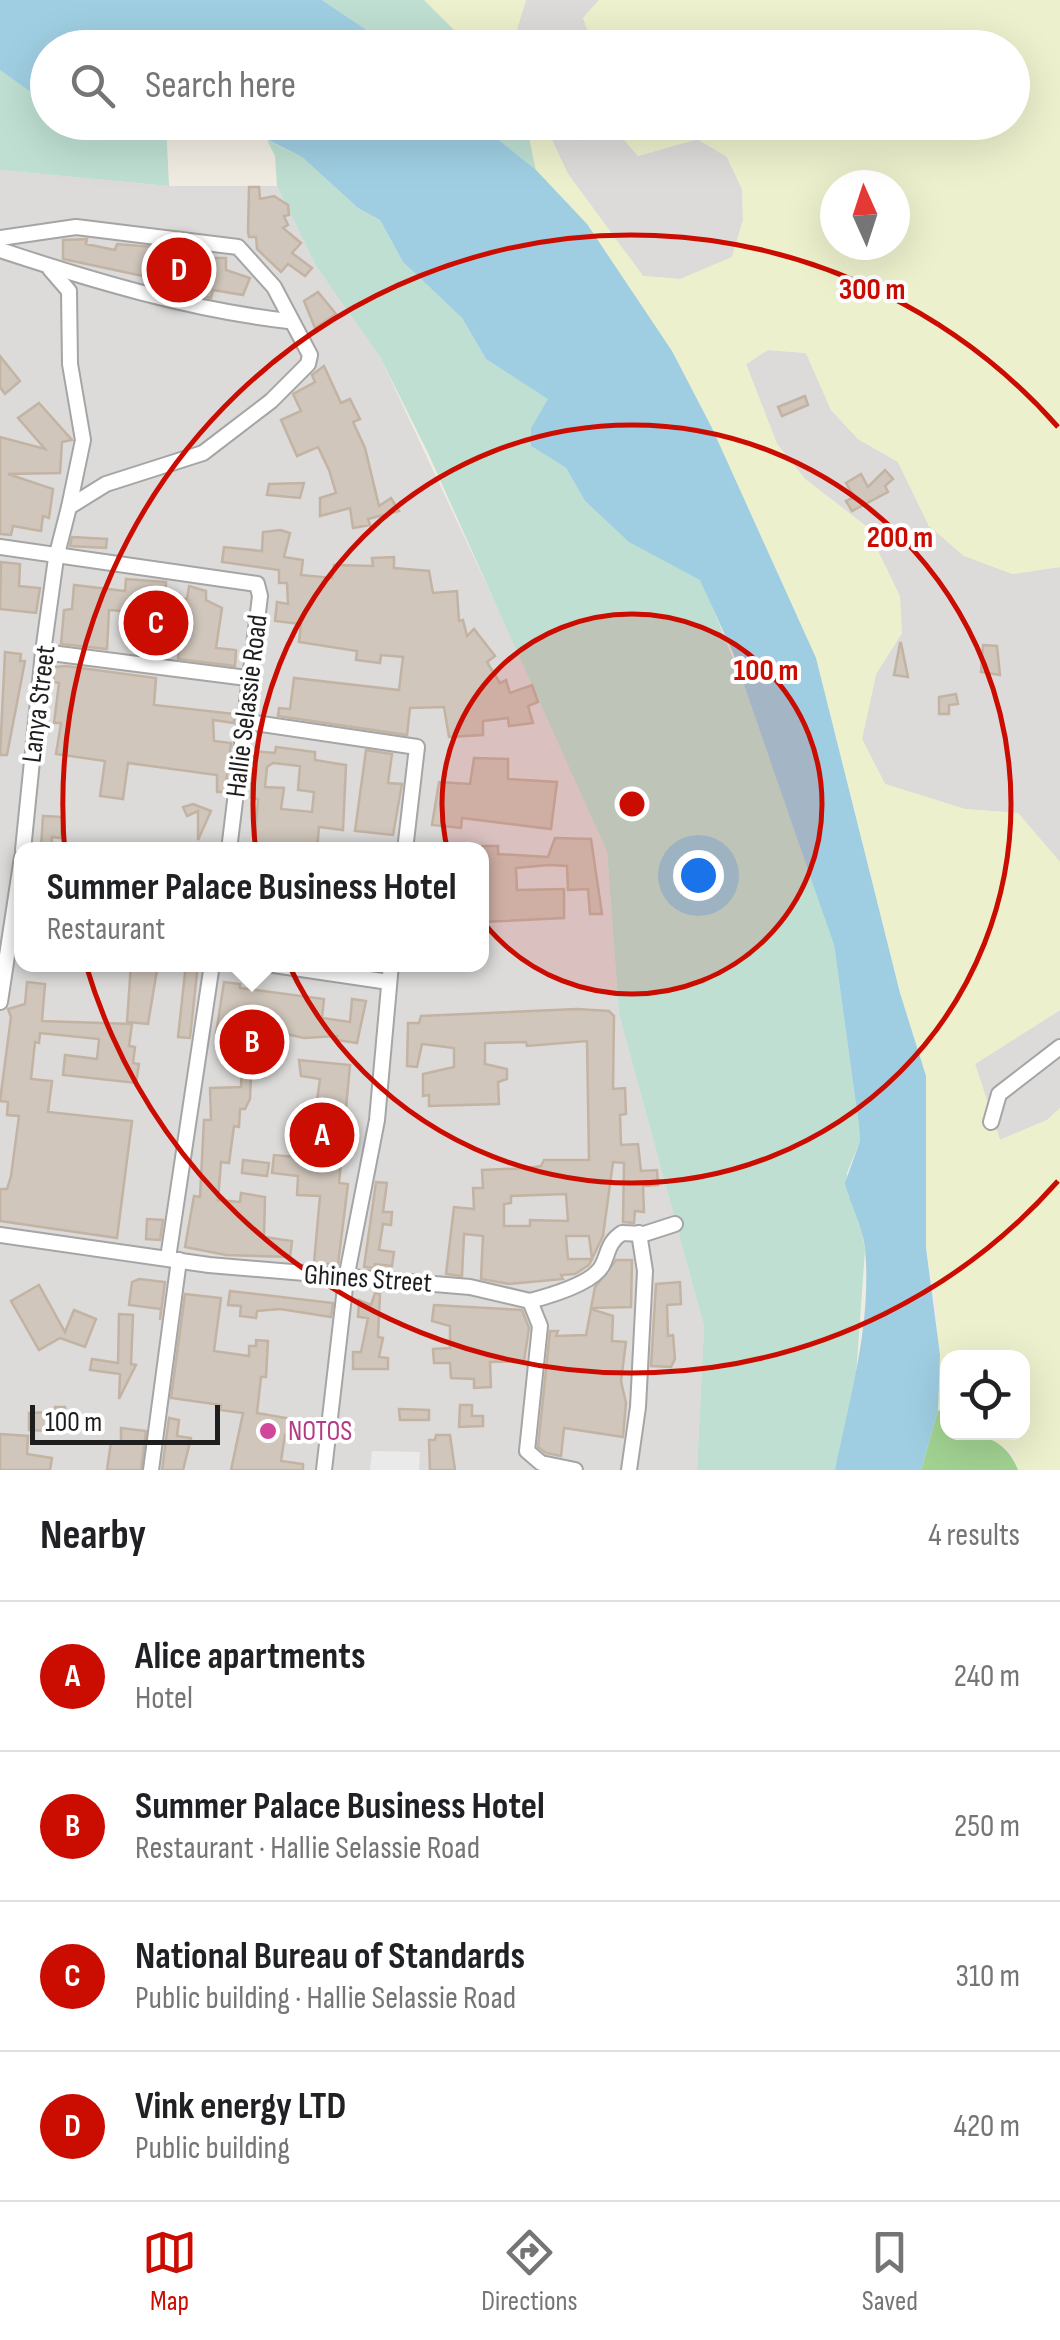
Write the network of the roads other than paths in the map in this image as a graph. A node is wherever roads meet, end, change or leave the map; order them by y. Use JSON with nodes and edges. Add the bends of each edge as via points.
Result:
{"nodes":[{"id":1,"x":0,"y":238,"type":"edge"},
{"id":2,"x":0,"y":250,"type":"edge"},
{"id":3,"x":48,"y":266,"type":"junction"},
{"id":4,"x":288,"y":321,"type":"junction"},
{"id":5,"x":69,"y":508,"type":"junction"},
{"id":6,"x":0,"y":547,"type":"edge"},
{"id":7,"x":56,"y":558,"type":"junction"},
{"id":8,"x":43,"y":652,"type":"junction"},
{"id":9,"x":247,"y":678,"type":"junction"},
{"id":10,"x":248,"y":722,"type":"junction"},
{"id":11,"x":23,"y":842,"type":"edge"},
{"id":12,"x":230,"y":842,"type":"edge"},
{"id":13,"x":406,"y":842,"type":"edge"},
{"id":14,"x":14,"y":916,"type":"edge"},
{"id":15,"x":211,"y":972,"type":"edge"},
{"id":16,"x":322,"y":972,"type":"edge"},
{"id":17,"x":391,"y":972,"type":"edge"},
{"id":18,"x":390,"y":982,"type":"junction"},
{"id":19,"x":0,"y":1002,"type":"edge"},
{"id":20,"x":1060,"y":1047,"type":"edge"},
{"id":21,"x":990,"y":1122,"type":"dead end"},
{"id":22,"x":675,"y":1224,"type":"dead end"},
{"id":23,"x":639,"y":1233,"type":"junction"},
{"id":24,"x":0,"y":1235,"type":"edge"},
{"id":25,"x":173,"y":1259,"type":"junction"},
{"id":26,"x":346,"y":1279,"type":"junction"},
{"id":27,"x":530,"y":1301,"type":"junction"},
{"id":28,"x":152,"y":1470,"type":"edge"},
{"id":29,"x":324,"y":1470,"type":"edge"},
{"id":30,"x":575,"y":1470,"type":"edge"},
{"id":31,"x":629,"y":1470,"type":"edge"}],
"edges":[{"from":1,"to":4,"type":"street","via":[[76,227],[238,247],[274,287]]},
{"from":2,"to":3,"type":"street"},
{"from":3,"to":4,"type":"street","via":[[220,313]]},
{"from":3,"to":5,"type":"street","name":"Lanya Street","via":[[68,291],[68,354],[83,440]]},
{"from":4,"to":5,"type":"street","via":[[310,360],[270,401],[203,452],[106,484]]},
{"from":5,"to":7,"type":"street","name":"Lanya Street"},
{"from":6,"to":7,"type":"street","name":"Hallie Selassie Road"},
{"from":7,"to":8,"type":"street","name":"Lanya Street"},
{"from":7,"to":9,"type":"street","name":"Hallie Selassie Road","via":[[254,580],[261,592]]},
{"from":8,"to":9,"type":"street"},
{"from":8,"to":11,"type":"street","name":"Lanya Street"},
{"from":9,"to":10,"type":"street","name":"Hallie Selassie Road"},
{"from":10,"to":12,"type":"street","name":"Hallie Selassie Road"},
{"from":10,"to":13,"type":"street","via":[[417,747]]},
{"from":14,"to":19,"type":"street","name":"Lanya Street"},
{"from":15,"to":25,"type":"street"},
{"from":16,"to":18,"type":"street"},
{"from":17,"to":18,"type":"street"},
{"from":18,"to":26,"type":"street","via":[[377,1120]]},
{"from":20,"to":21,"type":"street","via":[[998,1094]]},
{"from":22,"to":23,"type":"street"},
{"from":23,"to":27,"type":"street","via":[[617,1236],[604,1264],[589,1276]]},
{"from":23,"to":31,"type":"street","via":[[645,1272]]},
{"from":24,"to":25,"type":"street","name":"Ghines Street"},
{"from":25,"to":26,"type":"street","name":"Ghines Street"},
{"from":25,"to":28,"type":"street"},
{"from":26,"to":27,"type":"street","name":"Ghines Street","via":[[470,1287]]},
{"from":26,"to":29,"type":"street"},
{"from":27,"to":30,"type":"street","via":[[540,1326],[527,1451],[541,1463]]}]}
